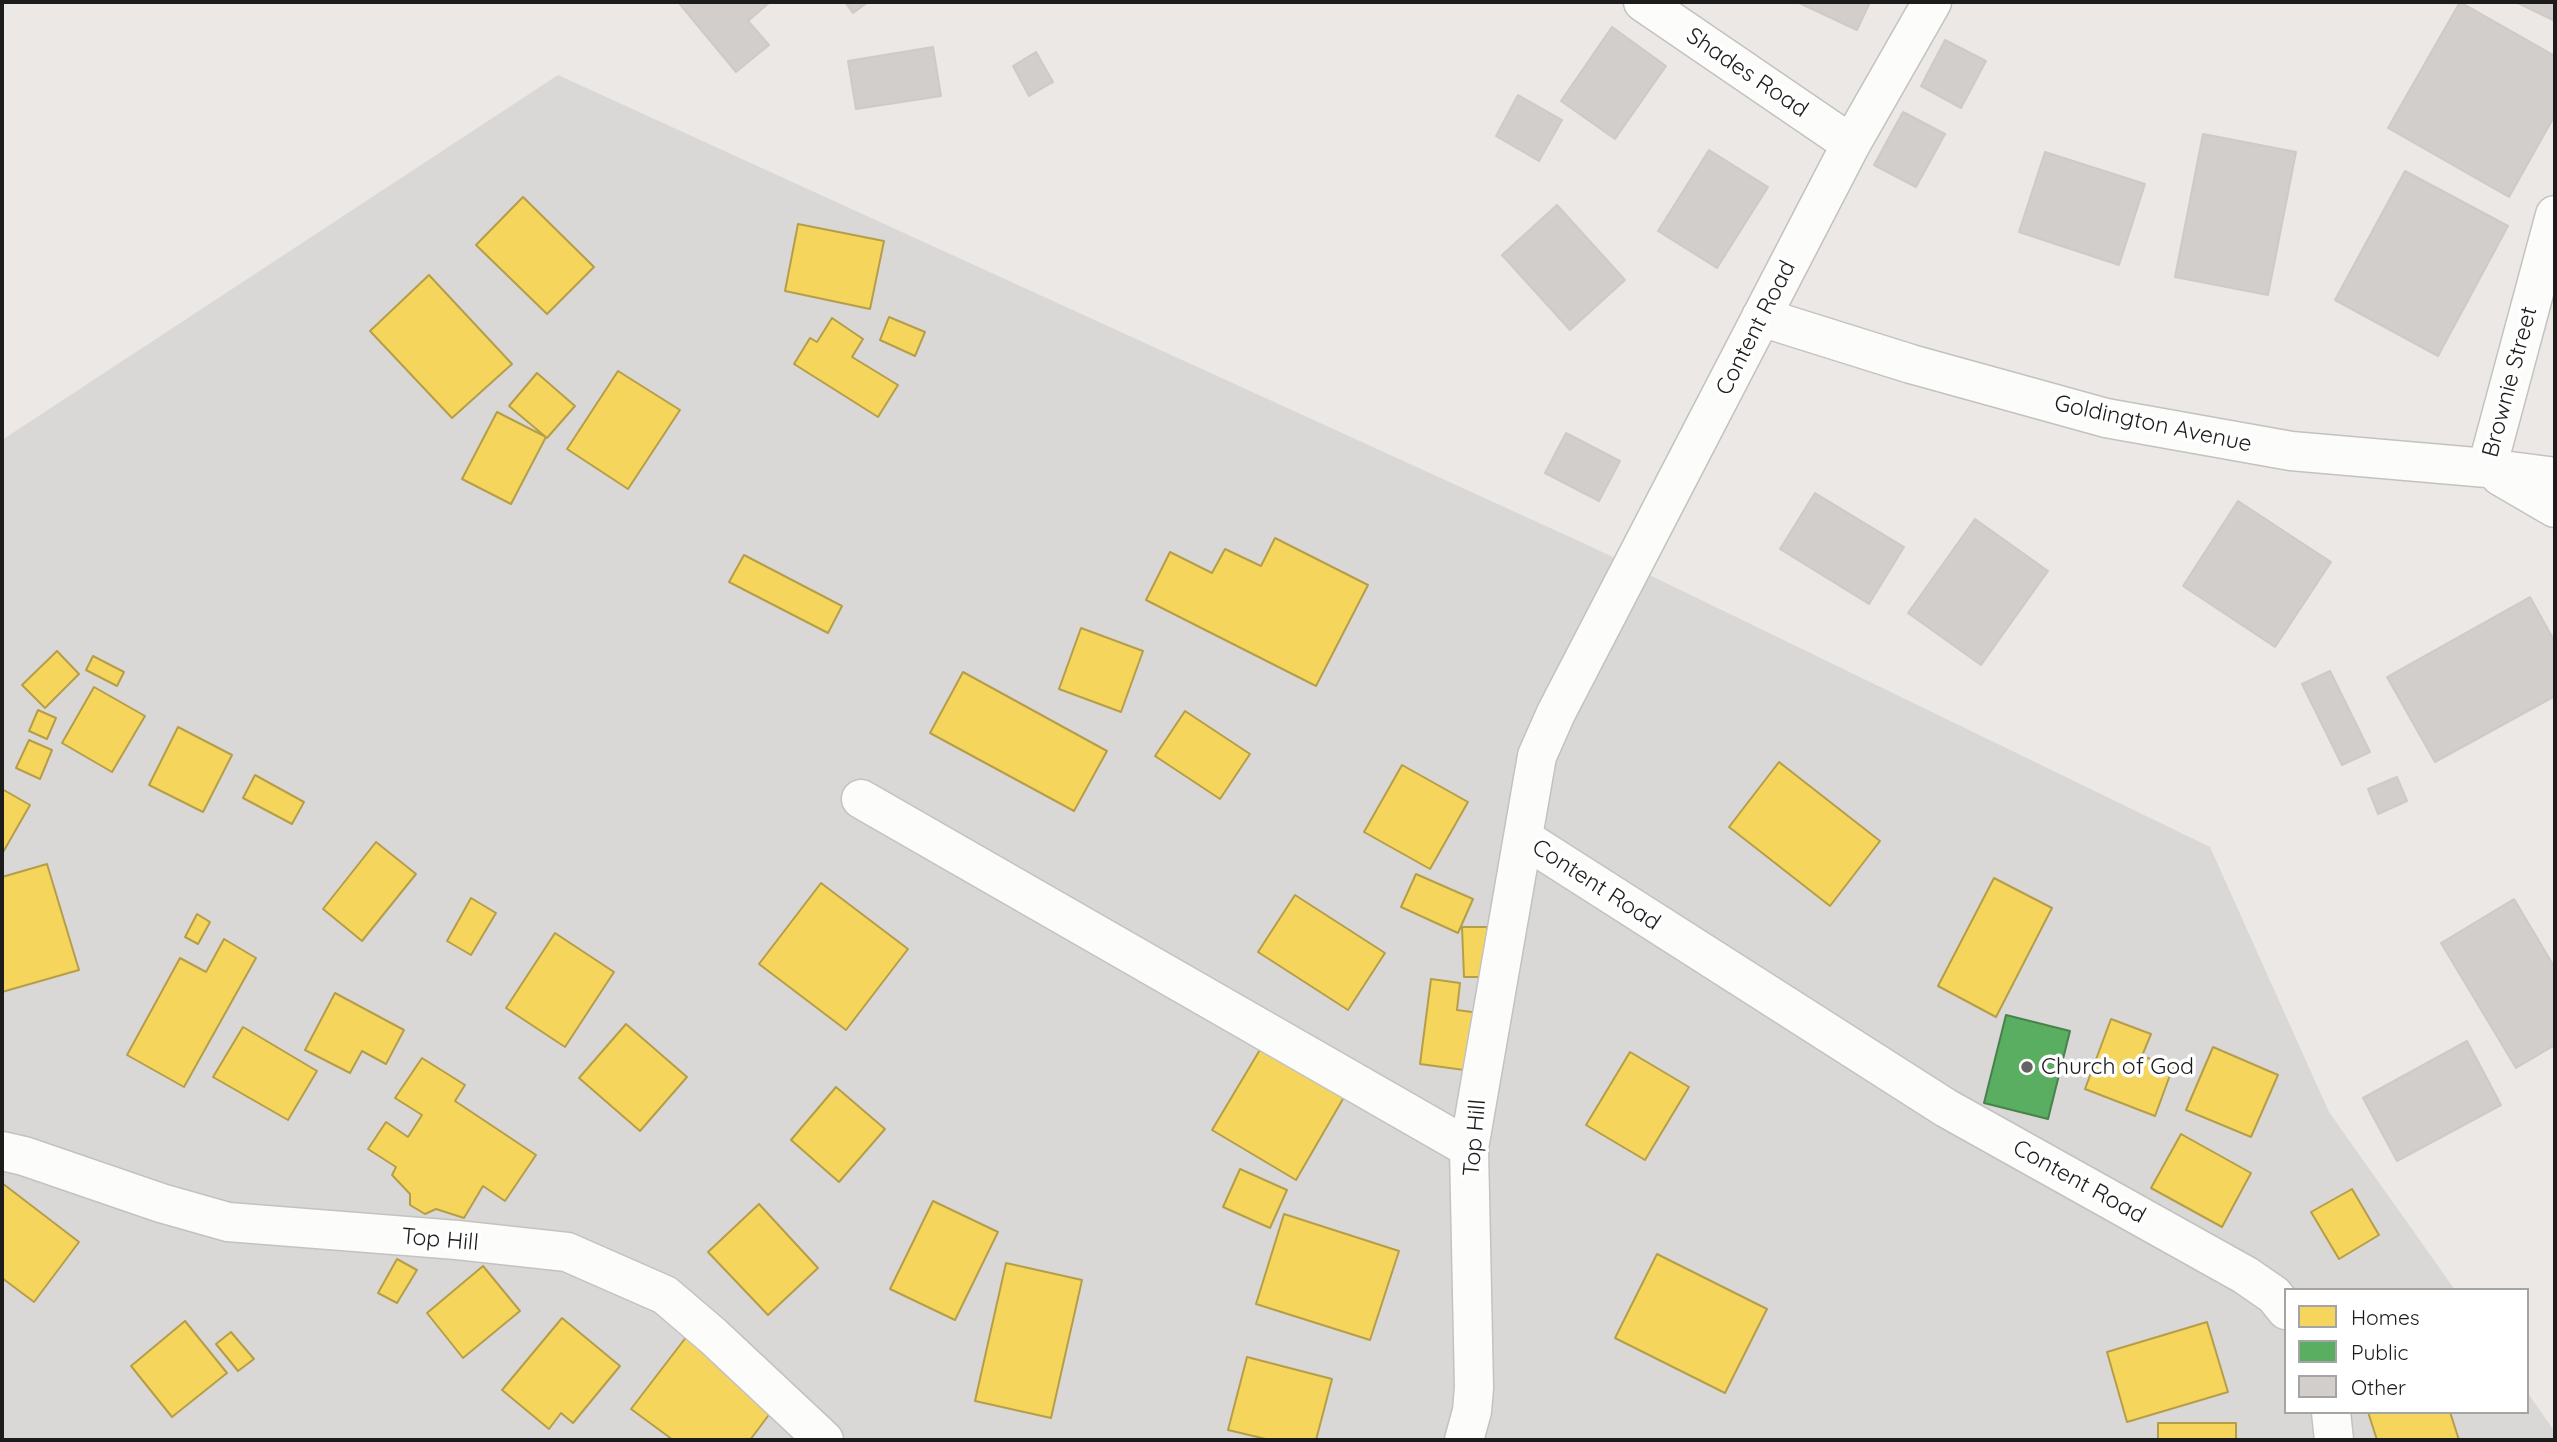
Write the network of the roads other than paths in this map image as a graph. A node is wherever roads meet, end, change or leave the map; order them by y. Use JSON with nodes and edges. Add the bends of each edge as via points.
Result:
{"nodes":[{"id":1,"x":1643,"y":2,"type":"edge"},
{"id":2,"x":1931,"y":2,"type":"edge"},
{"id":3,"x":1851,"y":145,"type":"junction"},
{"id":4,"x":2555,"y":215,"type":"edge"},
{"id":5,"x":1761,"y":317,"type":"junction"},
{"id":6,"x":2487,"y":468,"type":"junction"},
{"id":7,"x":2555,"y":477,"type":"edge"},
{"id":8,"x":2555,"y":508,"type":"edge"},
{"id":9,"x":860,"y":799,"type":"dead end"},
{"id":10,"x":1523,"y":838,"type":"junction"},
{"id":11,"x":1469,"y":1148,"type":"junction"},
{"id":12,"x":2,"y":1151,"type":"edge"},
{"id":13,"x":2284,"y":1308,"type":"edge"},
{"id":14,"x":2331,"y":1414,"type":"edge"},
{"id":15,"x":824,"y":1440,"type":"edge"},
{"id":16,"x":1464,"y":1440,"type":"edge"},
{"id":17,"x":2334,"y":1440,"type":"edge"}],
"edges":[{"from":1,"to":3,"type":"street","name":"Shades Road"},
{"from":2,"to":3,"type":"street","name":"Content Road"},
{"from":3,"to":5,"type":"street","name":"Content Road"},
{"from":4,"to":6,"type":"street","name":"Brownie Street"},
{"from":5,"to":6,"type":"street","name":"Goldington Avenue","via":[[2106,418],[2291,452]]},
{"from":5,"to":10,"type":"street","name":"Content Road","via":[[1556,713],[1537,756]]},
{"from":6,"to":7,"type":"street","name":"Goldington Avenue"},
{"from":6,"to":8,"type":"street"},
{"from":9,"to":11,"type":"street"},
{"from":10,"to":11,"type":"street","name":"Top Hill"},
{"from":10,"to":13,"type":"street","name":"Content Road","via":[[1946,1108],[2245,1275]]},
{"from":11,"to":16,"type":"street","name":"Top Hill","via":[[1474,1388]]},
{"from":12,"to":15,"type":"street","name":"Top Hill","via":[[228,1222],[567,1252],[664,1295]]},
{"from":14,"to":17,"type":"street"}]}
